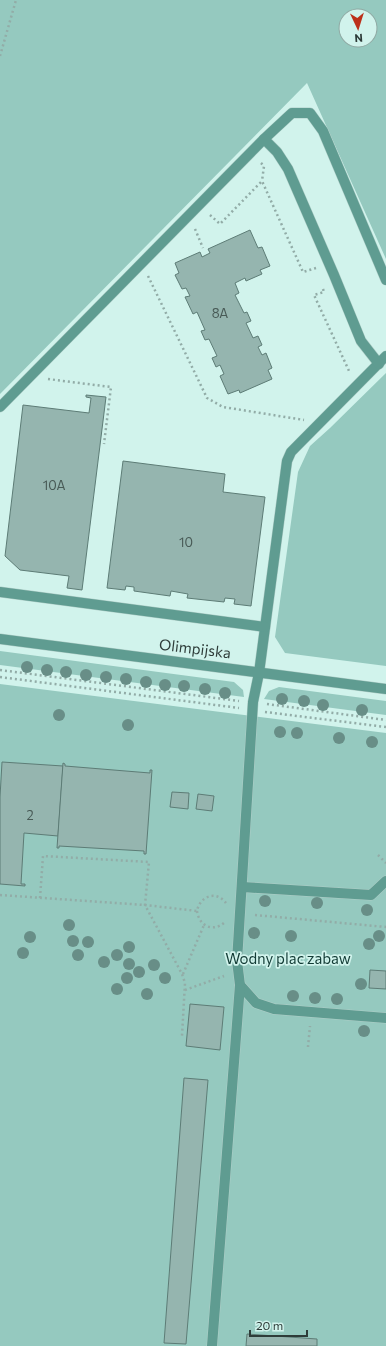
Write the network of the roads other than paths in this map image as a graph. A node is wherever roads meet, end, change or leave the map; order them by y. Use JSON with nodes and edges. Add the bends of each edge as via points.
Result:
{"nodes":[{"id":1,"x":264,"y":139,"type":"junction"},
{"id":2,"x":386,"y":280,"type":"edge"},
{"id":3,"x":383,"y":360,"type":"edge"},
{"id":4,"x":0,"y":407,"type":"edge"},
{"id":5,"x":0,"y":592,"type":"edge"},
{"id":6,"x":265,"y":627,"type":"junction"},
{"id":7,"x":0,"y":639,"type":"edge"},
{"id":8,"x":259,"y":673,"type":"junction"},
{"id":9,"x":386,"y":689,"type":"edge"},
{"id":10,"x":386,"y":881,"type":"edge"},
{"id":11,"x":242,"y":887,"type":"junction"},
{"id":12,"x":240,"y":985,"type":"junction"},
{"id":13,"x":386,"y":1018,"type":"edge"},
{"id":14,"x":212,"y":1346,"type":"edge"}],
"edges":[{"from":1,"to":2,"type":"street","via":[[292,113],[310,113],[323,131]]},
{"from":1,"to":3,"type":"street","via":[[277,152],[288,169],[361,341]]},
{"from":1,"to":4,"type":"street"},
{"from":3,"to":6,"type":"street","via":[[291,452],[287,461]]},
{"from":5,"to":6,"type":"street"},
{"from":6,"to":8,"type":"street"},
{"from":7,"to":8,"type":"street","name":"Olimpijska"},
{"from":8,"to":9,"type":"street","name":"Olimpijska"},
{"from":8,"to":11,"type":"street","via":[[252,706]]},
{"from":10,"to":11,"type":"street","via":[[371,895]]},
{"from":11,"to":12,"type":"street","via":[[237,961]]},
{"from":12,"to":13,"type":"street","via":[[256,1003],[274,1009]]},
{"from":12,"to":14,"type":"street"}]}
